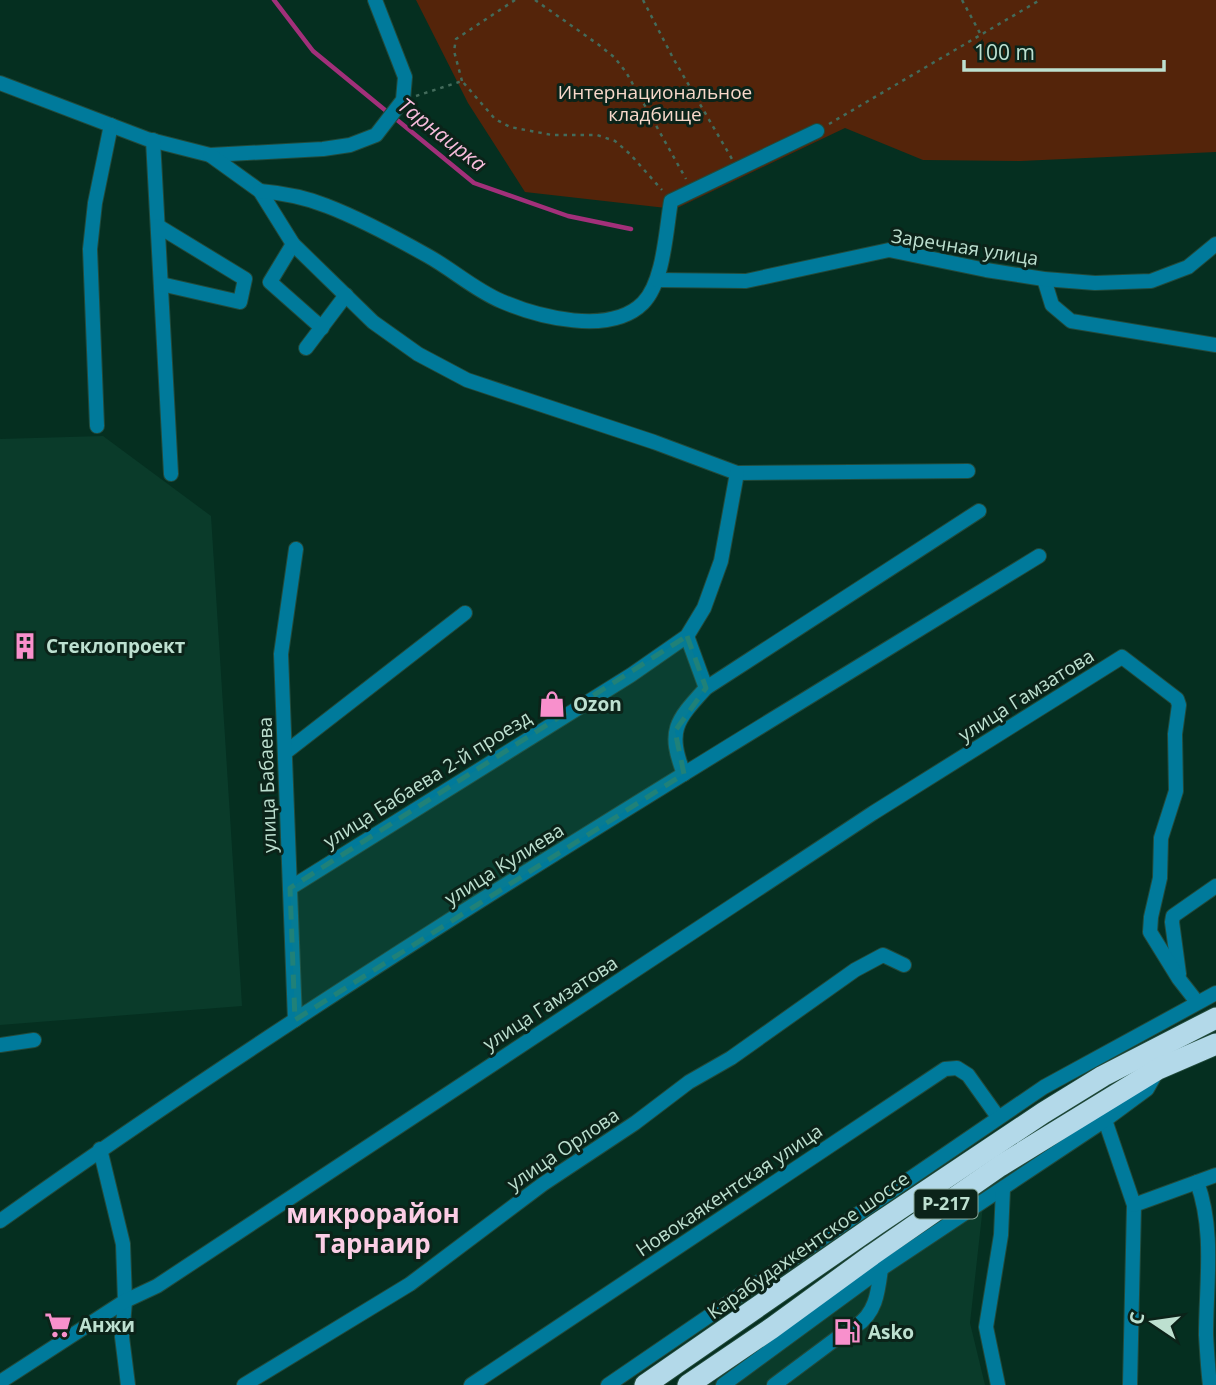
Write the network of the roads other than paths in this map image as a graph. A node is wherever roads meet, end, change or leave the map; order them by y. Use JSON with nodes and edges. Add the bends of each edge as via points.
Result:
{"nodes":[{"id":1,"x":375,"y":0,"type":"edge"},
{"id":2,"x":0,"y":83,"type":"edge"},
{"id":3,"x":111,"y":125,"type":"junction"},
{"id":4,"x":817,"y":131,"type":"road end"},
{"id":5,"x":153,"y":140,"type":"junction"},
{"id":6,"x":210,"y":155,"type":"junction"},
{"id":7,"x":260,"y":191,"type":"junction"},
{"id":8,"x":158,"y":226,"type":"junction"},
{"id":9,"x":293,"y":244,"type":"junction"},
{"id":10,"x":1216,"y":244,"type":"edge"},
{"id":11,"x":1044,"y":279,"type":"junction"},
{"id":12,"x":657,"y":280,"type":"junction"},
{"id":13,"x":161,"y":284,"type":"junction"},
{"id":14,"x":346,"y":295,"type":"junction"},
{"id":15,"x":321,"y":328,"type":"junction"},
{"id":16,"x":1216,"y":345,"type":"edge"},
{"id":17,"x":306,"y":348,"type":"dead end"},
{"id":18,"x":97,"y":426,"type":"dead end"},
{"id":19,"x":968,"y":471,"type":"dead end"},
{"id":20,"x":737,"y":473,"type":"junction"},
{"id":21,"x":171,"y":474,"type":"dead end"},
{"id":22,"x":979,"y":511,"type":"dead end"},
{"id":23,"x":296,"y":549,"type":"dead end"},
{"id":24,"x":1039,"y":556,"type":"dead end"},
{"id":25,"x":465,"y":613,"type":"dead end"},
{"id":26,"x":687,"y":636,"type":"junction"},
{"id":27,"x":706,"y":688,"type":"junction"},
{"id":28,"x":286,"y":752,"type":"junction"},
{"id":29,"x":684,"y":774,"type":"junction"},
{"id":30,"x":1216,"y":886,"type":"edge"},
{"id":31,"x":290,"y":888,"type":"junction"},
{"id":32,"x":904,"y":965,"type":"dead end"},
{"id":33,"x":1180,"y":979,"type":"junction"},
{"id":34,"x":1216,"y":993,"type":"edge"},
{"id":35,"x":1197,"y":1002,"type":"junction"},
{"id":36,"x":1216,"y":1018,"type":"edge"},
{"id":37,"x":295,"y":1020,"type":"junction"},
{"id":38,"x":34,"y":1040,"type":"dead end"},
{"id":39,"x":1216,"y":1044,"type":"edge"},
{"id":40,"x":0,"y":1045,"type":"edge"},
{"id":41,"x":1158,"y":1069,"type":"junction"},
{"id":42,"x":998,"y":1117,"type":"junction"},
{"id":43,"x":1105,"y":1121,"type":"junction"},
{"id":44,"x":100,"y":1149,"type":"junction"},
{"id":45,"x":1216,"y":1175,"type":"edge"},
{"id":46,"x":1197,"y":1182,"type":"junction"},
{"id":47,"x":1003,"y":1189,"type":"junction"},
{"id":48,"x":1134,"y":1205,"type":"junction"},
{"id":49,"x":0,"y":1221,"type":"edge"},
{"id":50,"x":881,"y":1269,"type":"junction"},
{"id":51,"x":1212,"y":1281,"type":"edge"},
{"id":52,"x":125,"y":1301,"type":"junction"},
{"id":53,"x":856,"y":1326,"type":"tunnel mouth"},
{"id":54,"x":837,"y":1338,"type":"tunnel mouth"},
{"id":55,"x":0,"y":1382,"type":"edge"},
{"id":56,"x":731,"y":1383,"type":"edge"},
{"id":57,"x":128,"y":1385,"type":"edge"},
{"id":58,"x":244,"y":1385,"type":"edge"},
{"id":59,"x":471,"y":1385,"type":"edge"},
{"id":60,"x":608,"y":1385,"type":"edge"},
{"id":61,"x":645,"y":1385,"type":"edge"},
{"id":62,"x":688,"y":1385,"type":"edge"},
{"id":63,"x":774,"y":1385,"type":"edge"},
{"id":64,"x":998,"y":1385,"type":"edge"},
{"id":65,"x":1130,"y":1385,"type":"edge"},
{"id":66,"x":1210,"y":1385,"type":"edge"}],
"edges":[{"from":1,"to":6,"type":"street","via":[[405,77],[395,111],[376,135],[323,149]]},
{"from":2,"to":3,"type":"street"},
{"from":3,"to":5,"type":"street"},
{"from":3,"to":18,"type":"street","via":[[90,248]]},
{"from":4,"to":12,"type":"street","via":[[671,201]]},
{"from":5,"to":6,"type":"street"},
{"from":5,"to":8,"type":"street"},
{"from":6,"to":7,"type":"street"},
{"from":7,"to":9,"type":"street"},
{"from":7,"to":12,"type":"street","via":[[286,193],[328,206],[429,257],[499,300],[544,317],[586,321],[620,317],[643,303]]},
{"from":8,"to":13,"type":"street"},
{"from":8,"to":13,"type":"street","via":[[245,279],[240,302]]},
{"from":9,"to":14,"type":"street"},
{"from":9,"to":15,"type":"street","via":[[270,282]]},
{"from":10,"to":11,"type":"street","name":"Заречная улица","via":[[1188,267],[1151,281]]},
{"from":11,"to":12,"type":"street","name":"Заречная улица","via":[[888,250],[746,281]]},
{"from":11,"to":16,"type":"street","via":[[1052,305],[1071,321]]},
{"from":13,"to":21,"type":"street"},
{"from":14,"to":15,"type":"street"},
{"from":14,"to":20,"type":"street","via":[[373,322],[418,354],[467,380]]},
{"from":15,"to":17,"type":"street"},
{"from":19,"to":20,"type":"street"},
{"from":20,"to":26,"type":"street","name":"улица Бабаева 2-й проезд","via":[[721,561],[704,608]]},
{"from":22,"to":27,"type":"street"},
{"from":23,"to":28,"type":"street","name":"улица Бабаева","via":[[281,654]]},
{"from":24,"to":29,"type":"street","name":"улица Кулиева"},
{"from":25,"to":28,"type":"street"},
{"from":26,"to":27,"type":"street"},
{"from":26,"to":31,"type":"street","name":"улица Бабаева 2-й проезд"},
{"from":27,"to":29,"type":"street","via":[[684,712],[675,731]]},
{"from":28,"to":31,"type":"street","name":"улица Бабаева"},
{"from":29,"to":37,"type":"street","name":"улица Кулиева"},
{"from":30,"to":33,"type":"street","via":[[1173,916]]},
{"from":31,"to":37,"type":"street","name":"улица Бабаева"},
{"from":32,"to":58,"type":"street","name":"улица Орлова","via":[[883,955],[855,970],[543,1184],[410,1284]]},
{"from":33,"to":35,"type":"street"},
{"from":33,"to":52,"type":"street","name":"улица Гамзатова","via":[[1150,932],[1160,878],[1161,838],[1176,791],[1179,705],[1177,698],[1122,657],[873,813],[158,1286]]},
{"from":34,"to":35,"type":"street"},
{"from":35,"to":42,"type":"street","via":[[1062,1075]]},
{"from":36,"to":61,"type":"highway","name":"Карабудахкентское шоссе","via":[[1103,1076],[989,1149]]},
{"from":37,"to":44,"type":"street","name":"улица Кулиева"},
{"from":38,"to":40,"type":"street"},
{"from":39,"to":41,"type":"highway","number":"Р-217"},
{"from":41,"to":43,"type":"street","via":[[1147,1089]]},
{"from":41,"to":62,"type":"highway","number":"Р-217","via":[[1000,1166]]},
{"from":42,"to":59,"type":"street","name":"Новокаякентская улица","via":[[968,1075],[957,1068],[944,1069]]},
{"from":42,"to":60,"type":"street"},
{"from":43,"to":47,"type":"street"},
{"from":43,"to":48,"type":"street"},
{"from":44,"to":49,"type":"street","name":"улица Кулиева"},
{"from":44,"to":52,"type":"street","via":[[123,1244]]},
{"from":45,"to":46,"type":"street"},
{"from":46,"to":48,"type":"street"},
{"from":46,"to":51,"type":"street"},
{"from":47,"to":50,"type":"street"},
{"from":47,"to":64,"type":"street","via":[[1001,1236],[986,1327]]},
{"from":48,"to":65,"type":"street"},
{"from":50,"to":53,"type":"street","via":[[876,1302]]},
{"from":50,"to":56,"type":"street"},
{"from":51,"to":66,"type":"street","via":[[1206,1335]]},
{"from":52,"to":55,"type":"street","name":"улица Гамзатова"},
{"from":52,"to":57,"type":"street","via":[[122,1337]]},
{"from":54,"to":63,"type":"street"}]}
